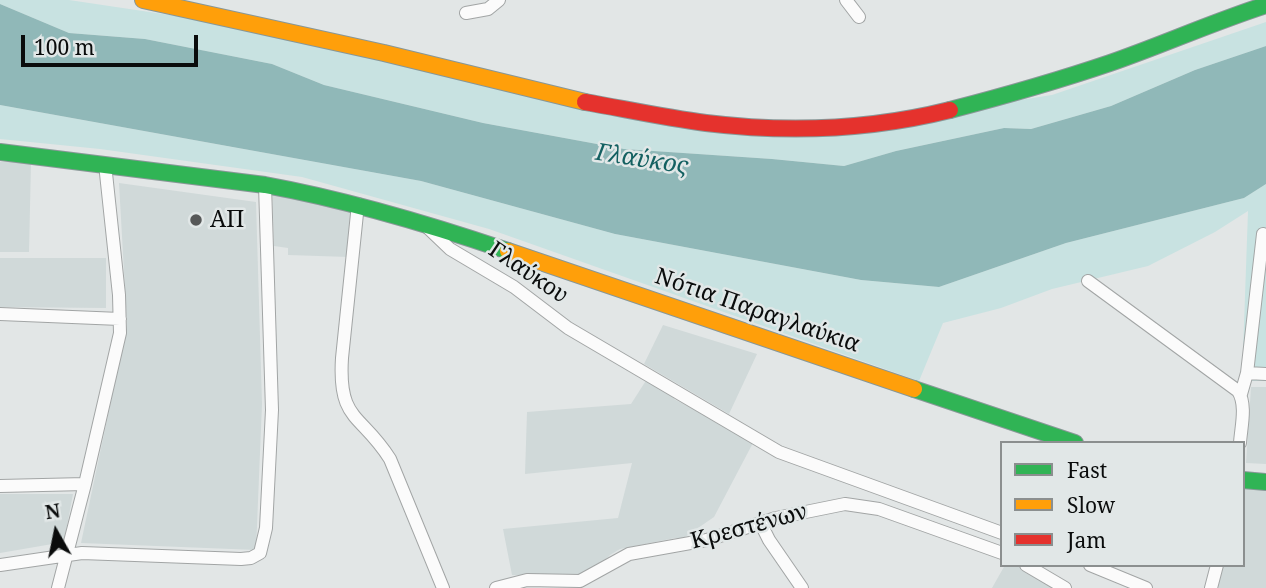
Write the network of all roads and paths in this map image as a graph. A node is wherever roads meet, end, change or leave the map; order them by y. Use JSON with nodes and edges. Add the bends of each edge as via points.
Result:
{"nodes":[{"id":1,"x":499,"y":0,"type":"edge"},
{"id":2,"x":846,"y":0,"type":"edge"},
{"id":3,"x":150,"y":1,"type":"edge"},
{"id":4,"x":1266,"y":5,"type":"edge"},
{"id":5,"x":466,"y":13,"type":"dead end"},
{"id":6,"x":859,"y":17,"type":"dead end"},
{"id":7,"x":0,"y":152,"type":"edge"},
{"id":8,"x":105,"y":164,"type":"junction"},
{"id":9,"x":265,"y":185,"type":"junction"},
{"id":10,"x":358,"y":204,"type":"junction"},
{"id":11,"x":423,"y":223,"type":"junction"},
{"id":12,"x":1263,"y":234,"type":"dead end"},
{"id":13,"x":1088,"y":281,"type":"dead end"},
{"id":14,"x":0,"y":314,"type":"edge"},
{"id":15,"x":120,"y":319,"type":"junction"},
{"id":16,"x":1247,"y":373,"type":"junction"},
{"id":17,"x":1266,"y":374,"type":"edge"},
{"id":18,"x":1241,"y":394,"type":"junction"},
{"id":19,"x":1069,"y":441,"type":"edge"},
{"id":20,"x":1240,"y":441,"type":"edge"},
{"id":21,"x":1245,"y":480,"type":"edge"},
{"id":22,"x":1266,"y":482,"type":"edge"},
{"id":23,"x":85,"y":484,"type":"junction"},
{"id":24,"x":0,"y":486,"type":"edge"},
{"id":25,"x":761,"y":524,"type":"junction"},
{"id":26,"x":1000,"y":532,"type":"edge"},
{"id":27,"x":1000,"y":552,"type":"edge"},
{"id":28,"x":68,"y":554,"type":"junction"},
{"id":29,"x":0,"y":565,"type":"edge"},
{"id":30,"x":1029,"y":567,"type":"edge"},
{"id":31,"x":1095,"y":567,"type":"edge"},
{"id":32,"x":1216,"y":567,"type":"edge"},
{"id":33,"x":58,"y":588,"type":"edge"},
{"id":34,"x":443,"y":588,"type":"edge"},
{"id":35,"x":496,"y":588,"type":"edge"},
{"id":36,"x":802,"y":588,"type":"edge"},
{"id":37,"x":1065,"y":588,"type":"edge"},
{"id":38,"x":1146,"y":588,"type":"edge"},
{"id":39,"x":1211,"y":588,"type":"edge"}],
"edges":[{"from":1,"to":5,"type":"street","via":[[488,9]]},
{"from":2,"to":6,"type":"street"},
{"from":3,"to":4,"type":"main road","via":[[569,99],[706,123],[792,129],[906,121],[1051,83]]},
{"from":7,"to":8,"type":"main road","name":"Γλαύκου"},
{"from":8,"to":9,"type":"main road","name":"Γλαύκου"},
{"from":8,"to":15,"type":"street"},
{"from":9,"to":10,"type":"main road","name":"Γλαύκου"},
{"from":9,"to":28,"type":"street","via":[[272,410],[266,528],[260,552],[241,559]]},
{"from":10,"to":11,"type":"main road","name":"Γλαύκου"},
{"from":10,"to":34,"type":"street","via":[[342,358],[343,398],[390,460]]},
{"from":11,"to":19,"type":"main road","name":"Νότια Παραγλαύκια"},
{"from":11,"to":26,"type":"street","name":"Γλαύκου","via":[[450,249],[568,328],[779,452]]},
{"from":12,"to":16,"type":"street"},
{"from":13,"to":18,"type":"street"},
{"from":14,"to":15,"type":"street"},
{"from":15,"to":23,"type":"street"},
{"from":16,"to":17,"type":"street"},
{"from":16,"to":18,"type":"street"},
{"from":18,"to":20,"type":"street"},
{"from":21,"to":22,"type":"main road"},
{"from":23,"to":24,"type":"street"},
{"from":23,"to":28,"type":"street"},
{"from":25,"to":27,"type":"street","name":"Κρεστένων","via":[[819,508],[857,504]]},
{"from":25,"to":35,"type":"street","name":"Κρεστένων","via":[[707,540],[629,554],[580,581],[527,580]]},
{"from":25,"to":36,"type":"street"},
{"from":28,"to":29,"type":"street"},
{"from":28,"to":33,"type":"street"},
{"from":30,"to":37,"type":"street"},
{"from":31,"to":38,"type":"street"},
{"from":32,"to":39,"type":"street"}]}
